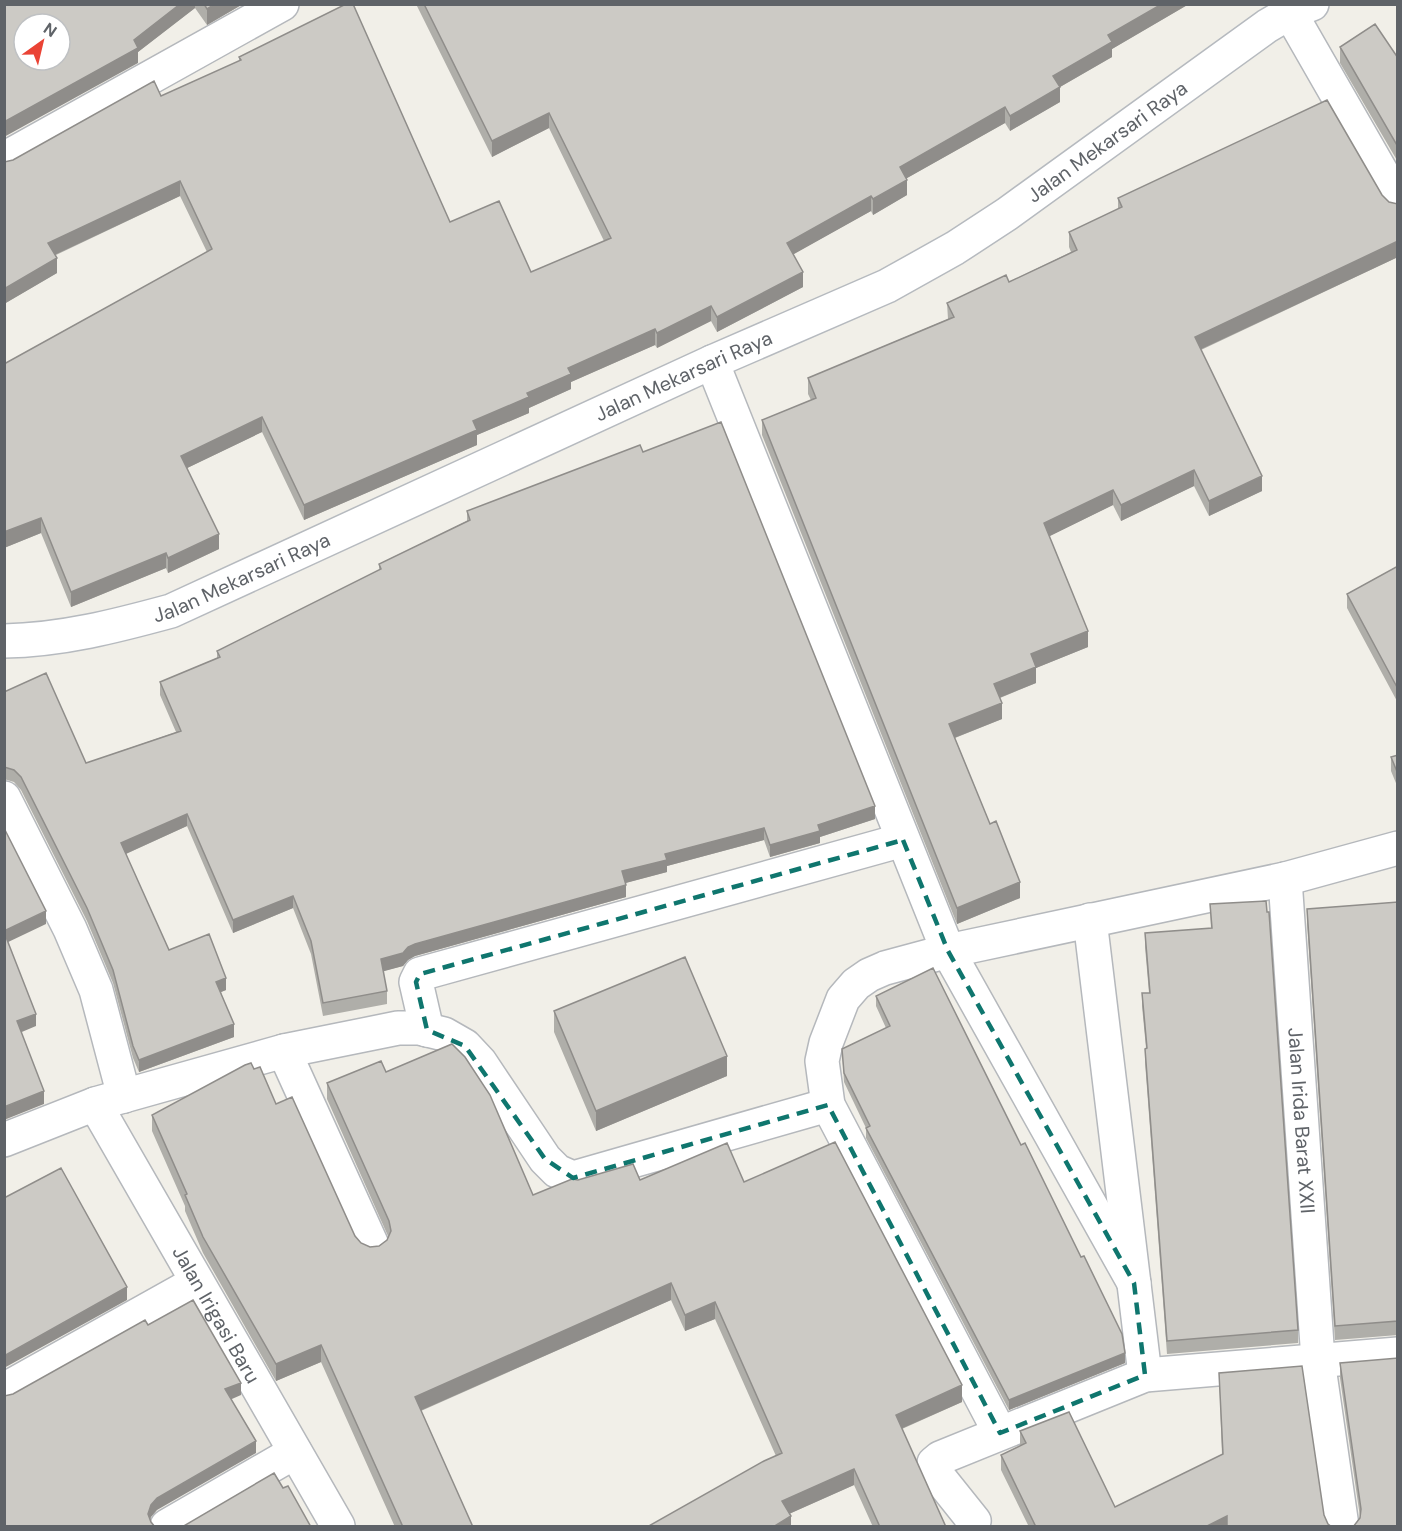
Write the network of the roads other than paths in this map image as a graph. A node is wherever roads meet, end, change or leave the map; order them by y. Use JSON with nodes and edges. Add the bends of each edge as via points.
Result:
{"nodes":[{"id":1,"x":282,"y":4,"type":"edge"},
{"id":2,"x":1295,"y":7,"type":"edge"},
{"id":3,"x":4,"y":159,"type":"edge"},
{"id":4,"x":1398,"y":201,"type":"edge"},
{"id":5,"x":712,"y":362,"type":"junction"},
{"id":6,"x":4,"y":641,"type":"edge"},
{"id":7,"x":4,"y":798,"type":"edge"},
{"id":8,"x":903,"y":840,"type":"junction"},
{"id":9,"x":1398,"y":848,"type":"edge"},
{"id":10,"x":1285,"y":879,"type":"junction"},
{"id":11,"x":1090,"y":920,"type":"junction"},
{"id":12,"x":948,"y":951,"type":"junction"},
{"id":13,"x":427,"y":1030,"type":"junction"},
{"id":14,"x":284,"y":1051,"type":"junction"},
{"id":15,"x":109,"y":1100,"type":"junction"},
{"id":16,"x":828,"y":1106,"type":"junction"},
{"id":17,"x":4,"y":1140,"type":"edge"},
{"id":18,"x":372,"y":1245,"type":"edge"},
{"id":19,"x":197,"y":1282,"type":"junction"},
{"id":20,"x":1134,"y":1283,"type":"junction"},
{"id":21,"x":1398,"y":1354,"type":"edge"},
{"id":22,"x":1318,"y":1360,"type":"junction"},
{"id":23,"x":1146,"y":1375,"type":"junction"},
{"id":24,"x":4,"y":1390,"type":"edge"},
{"id":25,"x":1000,"y":1434,"type":"junction"},
{"id":26,"x":295,"y":1452,"type":"junction"},
{"id":27,"x":167,"y":1527,"type":"edge"},
{"id":28,"x":338,"y":1527,"type":"edge"},
{"id":29,"x":972,"y":1527,"type":"edge"},
{"id":30,"x":1342,"y":1527,"type":"edge"}],
"edges":[{"from":1,"to":3,"type":"street"},
{"from":2,"to":4,"type":"street"},
{"from":2,"to":5,"type":"street","name":"Jalan Mekarsari Raya","via":[[1041,191],[955,248],[886,285]]},
{"from":5,"to":6,"type":"street","name":"Jalan Mekarsari Raya","via":[[171,611],[102,629]]},
{"from":5,"to":8,"type":"street"},
{"from":7,"to":15,"type":"street","name":"Jalan Irigasi Baru","via":[[70,928],[96,990]]},
{"from":8,"to":12,"type":"street"},
{"from":8,"to":13,"type":"street","via":[[420,974],[416,982]]},
{"from":9,"to":10,"type":"street"},
{"from":10,"to":11,"type":"street"},
{"from":10,"to":22,"type":"street","name":"Jalan Irida Barat XXII"},
{"from":11,"to":12,"type":"street"},
{"from":11,"to":20,"type":"street"},
{"from":12,"to":16,"type":"street","via":[[868,975],[843,999],[822,1061]]},
{"from":12,"to":20,"type":"street"},
{"from":13,"to":14,"type":"street","via":[[399,1028]]},
{"from":13,"to":16,"type":"street","via":[[465,1046],[545,1159],[557,1171],[573,1178]]},
{"from":14,"to":15,"type":"street"},
{"from":14,"to":18,"type":"street"},
{"from":15,"to":17,"type":"street"},
{"from":15,"to":19,"type":"street","name":"Jalan Irigasi Baru"},
{"from":16,"to":25,"type":"street"},
{"from":19,"to":24,"type":"street"},
{"from":19,"to":26,"type":"street","name":"Jalan Irigasi Baru"},
{"from":20,"to":23,"type":"street"},
{"from":21,"to":22,"type":"street"},
{"from":22,"to":23,"type":"street"},
{"from":22,"to":30,"type":"street","name":"Jalan Irida Barat XXII"},
{"from":23,"to":25,"type":"street"},
{"from":25,"to":29,"type":"street","via":[[934,1463],[934,1471],[974,1521]]},
{"from":26,"to":27,"type":"street"},
{"from":26,"to":28,"type":"street","name":"Jalan Irigasi Baru"}]}
